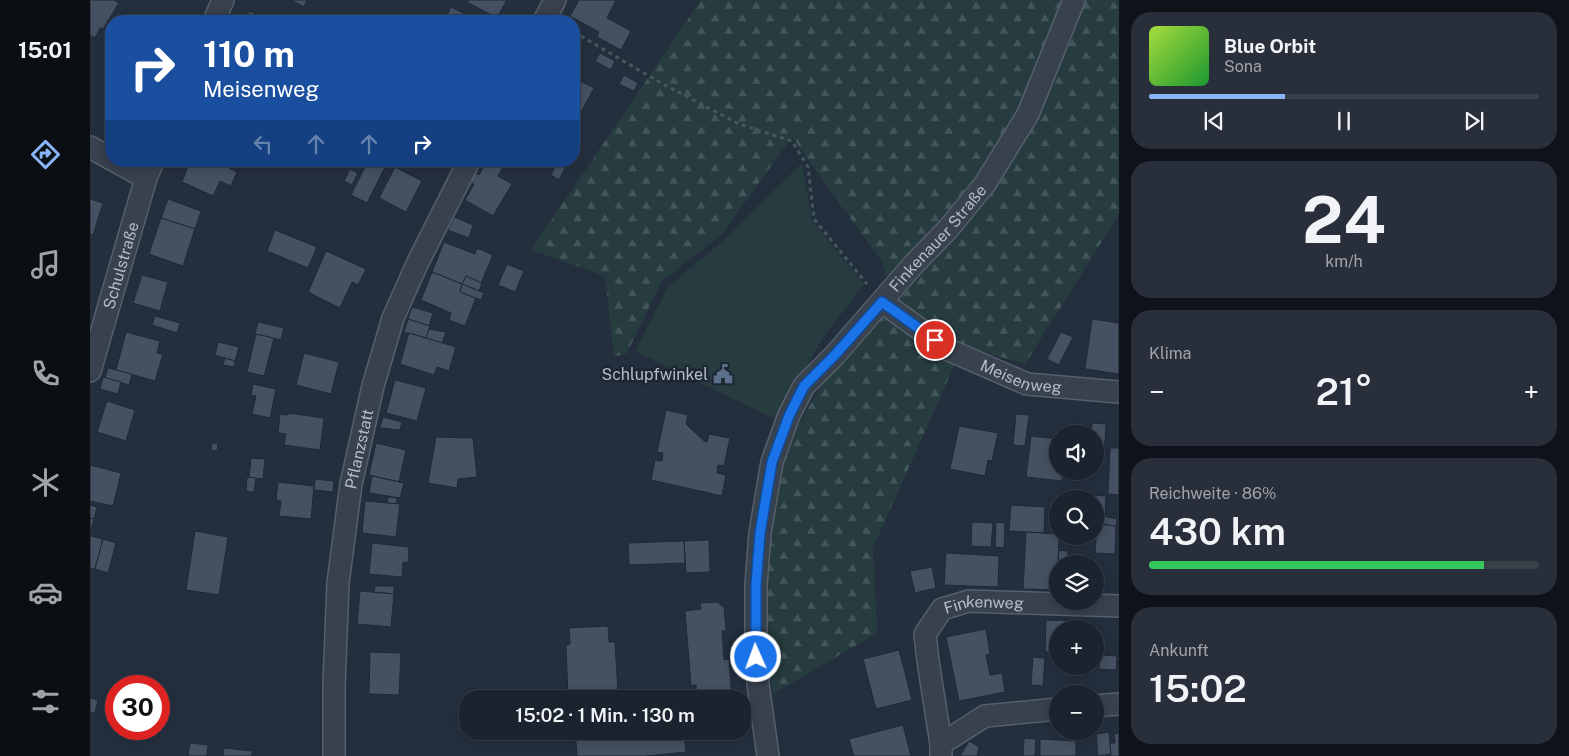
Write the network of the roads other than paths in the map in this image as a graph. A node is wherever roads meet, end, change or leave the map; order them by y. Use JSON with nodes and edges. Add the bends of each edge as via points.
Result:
{"nodes":[{"id":1,"x":223,"y":0,"type":"edge"},
{"id":2,"x":555,"y":0,"type":"edge"},
{"id":3,"x":1074,"y":0,"type":"edge"},
{"id":4,"x":217,"y":15,"type":"edge"},
{"id":5,"x":547,"y":15,"type":"edge"},
{"id":6,"x":90,"y":147,"type":"edge"},
{"id":7,"x":105,"y":156,"type":"edge"},
{"id":8,"x":466,"y":167,"type":"edge"},
{"id":9,"x":149,"y":170,"type":"edge"},
{"id":10,"x":882,"y":302,"type":"junction"},
{"id":11,"x":90,"y":371,"type":"edge"},
{"id":12,"x":1119,"y":392,"type":"edge"},
{"id":13,"x":1119,"y":606,"type":"edge"},
{"id":14,"x":1119,"y":704,"type":"edge"},
{"id":15,"x":1104,"y":705,"type":"edge"},
{"id":16,"x":1049,"y":711,"type":"edge"},
{"id":17,"x":941,"y":750,"type":"edge"},
{"id":18,"x":334,"y":756,"type":"edge"},
{"id":19,"x":768,"y":756,"type":"edge"}],
"edges":[{"from":1,"to":4,"type":"street"},
{"from":2,"to":5,"type":"street"},
{"from":3,"to":10,"type":"street","name":"Finkenauer Straße","via":[[1028,114],[985,184]]},
{"from":6,"to":7,"type":"street"},
{"from":8,"to":18,"type":"street","name":"Pflanzstatt","via":[[393,318],[373,386],[351,484],[338,583]]},
{"from":9,"to":11,"type":"street","name":"Schulstraße"},
{"from":10,"to":12,"type":"street","name":"Meisenweg","via":[[949,350],[1027,384]]},
{"from":10,"to":19,"type":"street","name":"Finkenauer Straße","via":[[804,386],[772,462],[760,533],[756,585],[758,684]]},
{"from":13,"to":17,"type":"street","name":"Finkenweg","via":[[969,601],[942,609],[925,634]]},
{"from":14,"to":15,"type":"street"},
{"from":16,"to":17,"type":"street","via":[[985,716]]}]}
